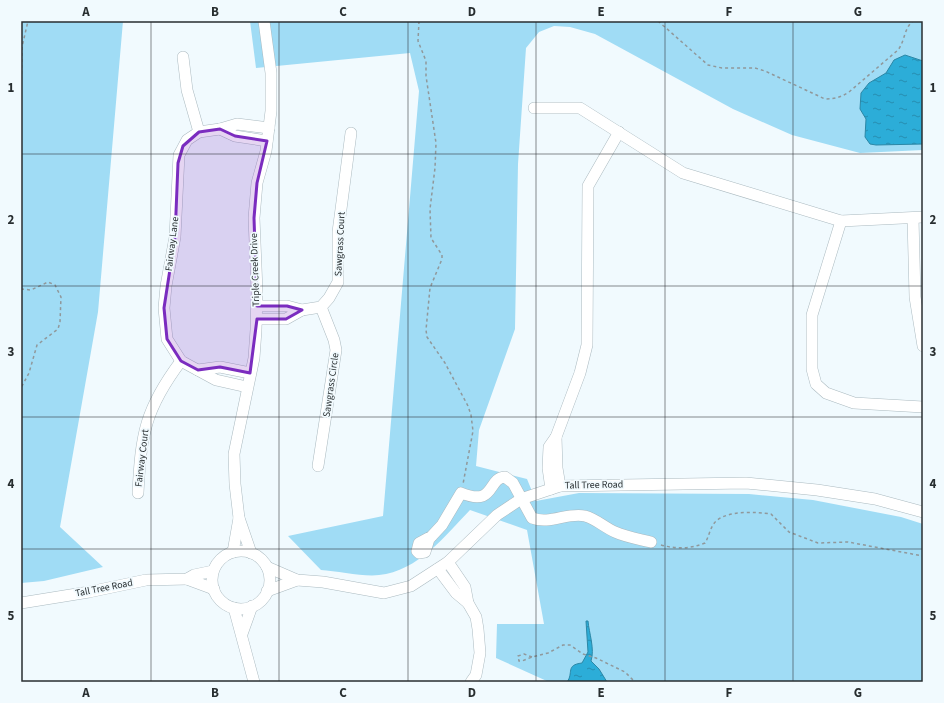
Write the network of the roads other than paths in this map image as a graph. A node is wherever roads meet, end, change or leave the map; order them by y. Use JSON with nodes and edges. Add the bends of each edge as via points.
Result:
{"nodes":[{"id":1,"x":264,"y":21,"type":"edge"},
{"id":2,"x":183,"y":57,"type":"dead end"},
{"id":3,"x":534,"y":108,"type":"dead end"},
{"id":4,"x":269,"y":128,"type":"junction"},
{"id":5,"x":220,"y":129,"type":"junction"},
{"id":6,"x":200,"y":132,"type":"junction"},
{"id":7,"x":619,"y":132,"type":"junction"},
{"id":8,"x":351,"y":133,"type":"dead end"},
{"id":9,"x":268,"y":141,"type":"junction"},
{"id":10,"x":918,"y":217,"type":"edge"},
{"id":11,"x":841,"y":221,"type":"junction"},
{"id":12,"x":257,"y":306,"type":"junction"},
{"id":13,"x":321,"y":307,"type":"junction"},
{"id":14,"x":302,"y":310,"type":"junction"},
{"id":15,"x":256,"y":319,"type":"junction"},
{"id":16,"x":923,"y":346,"type":"edge"},
{"id":17,"x":181,"y":361,"type":"junction"},
{"id":18,"x":198,"y":370,"type":"junction"},
{"id":19,"x":250,"y":374,"type":"junction"},
{"id":20,"x":247,"y":387,"type":"junction"},
{"id":21,"x":923,"y":407,"type":"edge"},
{"id":22,"x":318,"y":466,"type":"dead end"},
{"id":23,"x":555,"y":487,"type":"junction"},
{"id":24,"x":138,"y":493,"type":"dead end"},
{"id":25,"x":520,"y":499,"type":"junction"},
{"id":26,"x":923,"y":512,"type":"edge"},
{"id":27,"x":239,"y":518,"type":"junction"},
{"id":28,"x":432,"y":536,"type":"dead end"},
{"id":29,"x":651,"y":542,"type":"road end"},
{"id":30,"x":233,"y":552,"type":"junction"},
{"id":31,"x":251,"y":553,"type":"junction"},
{"id":32,"x":448,"y":562,"type":"junction"},
{"id":33,"x":267,"y":567,"type":"junction"},
{"id":34,"x":438,"y":569,"type":"junction"},
{"id":35,"x":213,"y":571,"type":"junction"},
{"id":36,"x":187,"y":579,"type":"junction"},
{"id":37,"x":297,"y":580,"type":"junction"},
{"id":38,"x":214,"y":589,"type":"junction"},
{"id":39,"x":268,"y":591,"type":"junction"},
{"id":40,"x":21,"y":603,"type":"edge"},
{"id":41,"x":468,"y":603,"type":"junction"},
{"id":42,"x":252,"y":606,"type":"junction"},
{"id":43,"x":234,"y":608,"type":"junction"},
{"id":44,"x":242,"y":634,"type":"junction"},
{"id":45,"x":254,"y":682,"type":"edge"},
{"id":46,"x":472,"y":682,"type":"edge"}],
"edges":[{"from":1,"to":4,"type":"street","name":"Triple Creek Drive","via":[[271,73]]},
{"from":2,"to":6,"type":"street","via":[[187,90]]},
{"from":3,"to":7,"type":"street","via":[[580,108]]},
{"from":4,"to":5,"type":"street","via":[[237,124]]},
{"from":4,"to":9,"type":"street","name":"Triple Creek Drive"},
{"from":5,"to":6,"type":"street"},
{"from":5,"to":9,"type":"street","via":[[235,136]]},
{"from":6,"to":17,"type":"street","name":"Fairway Lane","via":[[187,140],[179,155],[175,236],[166,286],[164,313],[167,339]]},
{"from":7,"to":11,"type":"street","via":[[683,173]]},
{"from":7,"to":23,"type":"street","via":[[588,186],[587,345],[580,374],[556,437],[549,447]]},
{"from":8,"to":13,"type":"street","name":"Sawgrass Court","via":[[338,232],[338,282]]},
{"from":9,"to":12,"type":"street","name":"Triple Creek Drive","via":[[257,184],[254,218]]},
{"from":10,"to":11,"type":"street"},
{"from":10,"to":16,"type":"street","via":[[915,297]]},
{"from":11,"to":21,"type":"street","via":[[812,315],[812,369],[816,384],[826,393],[854,403]]},
{"from":12,"to":14,"type":"street","via":[[287,306]]},
{"from":12,"to":15,"type":"street","name":"Triple Creek Drive"},
{"from":13,"to":14,"type":"street"},
{"from":13,"to":22,"type":"street","name":"Sawgrass Circle","via":[[336,350]]},
{"from":14,"to":15,"type":"street","via":[[286,319]]},
{"from":15,"to":19,"type":"street","name":"Triple Creek Drive","via":[[254,358]]},
{"from":17,"to":18,"type":"street","name":"Fairway Lane"},
{"from":17,"to":24,"type":"street","name":"Fairway Court","via":[[154,402],[145,426]]},
{"from":18,"to":19,"type":"street","via":[[220,367]]},
{"from":18,"to":20,"type":"street","name":"Fairway Lane","via":[[216,380]]},
{"from":19,"to":20,"type":"street","name":"Triple Creek Drive"},
{"from":20,"to":27,"type":"street","name":"Triple Creek Drive","via":[[234,454]]},
{"from":23,"to":25,"type":"street","name":"Tall Tree Road"},
{"from":23,"to":26,"type":"street","name":"Tall Tree Road","via":[[746,483],[875,499]]},
{"from":25,"to":28,"type":"street","via":[[510,480],[505,476],[499,478],[483,496],[475,497],[461,493],[442,525]]},
{"from":25,"to":29,"type":"street","via":[[530,516],[536,520],[585,516],[595,519],[615,532]]},
{"from":25,"to":32,"type":"street","name":"Tall Tree Road","via":[[497,515]]},
{"from":27,"to":30,"type":"street","name":"Triple Creek Drive"},
{"from":27,"to":31,"type":"street","name":"Triple Creek Drive"},
{"from":30,"to":31,"type":"street"},
{"from":30,"to":35,"type":"street","via":[[221,559]]},
{"from":31,"to":33,"type":"street","via":[[260,558]]},
{"from":32,"to":34,"type":"street","name":"Tall Tree Road"},
{"from":32,"to":41,"type":"street","via":[[465,587]]},
{"from":33,"to":37,"type":"street","name":"Tall Tree Road"},
{"from":33,"to":39,"type":"street","via":[[270,581]]},
{"from":34,"to":37,"type":"street","name":"Tall Tree Road","via":[[412,586],[384,592]]},
{"from":34,"to":41,"type":"street","via":[[456,593]]},
{"from":35,"to":36,"type":"street","name":"Tall Tree Road"},
{"from":35,"to":38,"type":"street"},
{"from":36,"to":38,"type":"street","name":"Tall Tree Road"},
{"from":36,"to":40,"type":"street","name":"Tall Tree Road","via":[[146,580]]},
{"from":37,"to":39,"type":"street","name":"Tall Tree Road"},
{"from":38,"to":43,"type":"street","via":[[222,601]]},
{"from":39,"to":42,"type":"street"},
{"from":41,"to":46,"type":"street","via":[[476,618],[480,640],[478,666]]},
{"from":42,"to":43,"type":"street"},
{"from":42,"to":44,"type":"street"},
{"from":43,"to":44,"type":"street"},
{"from":44,"to":45,"type":"street"}]}
